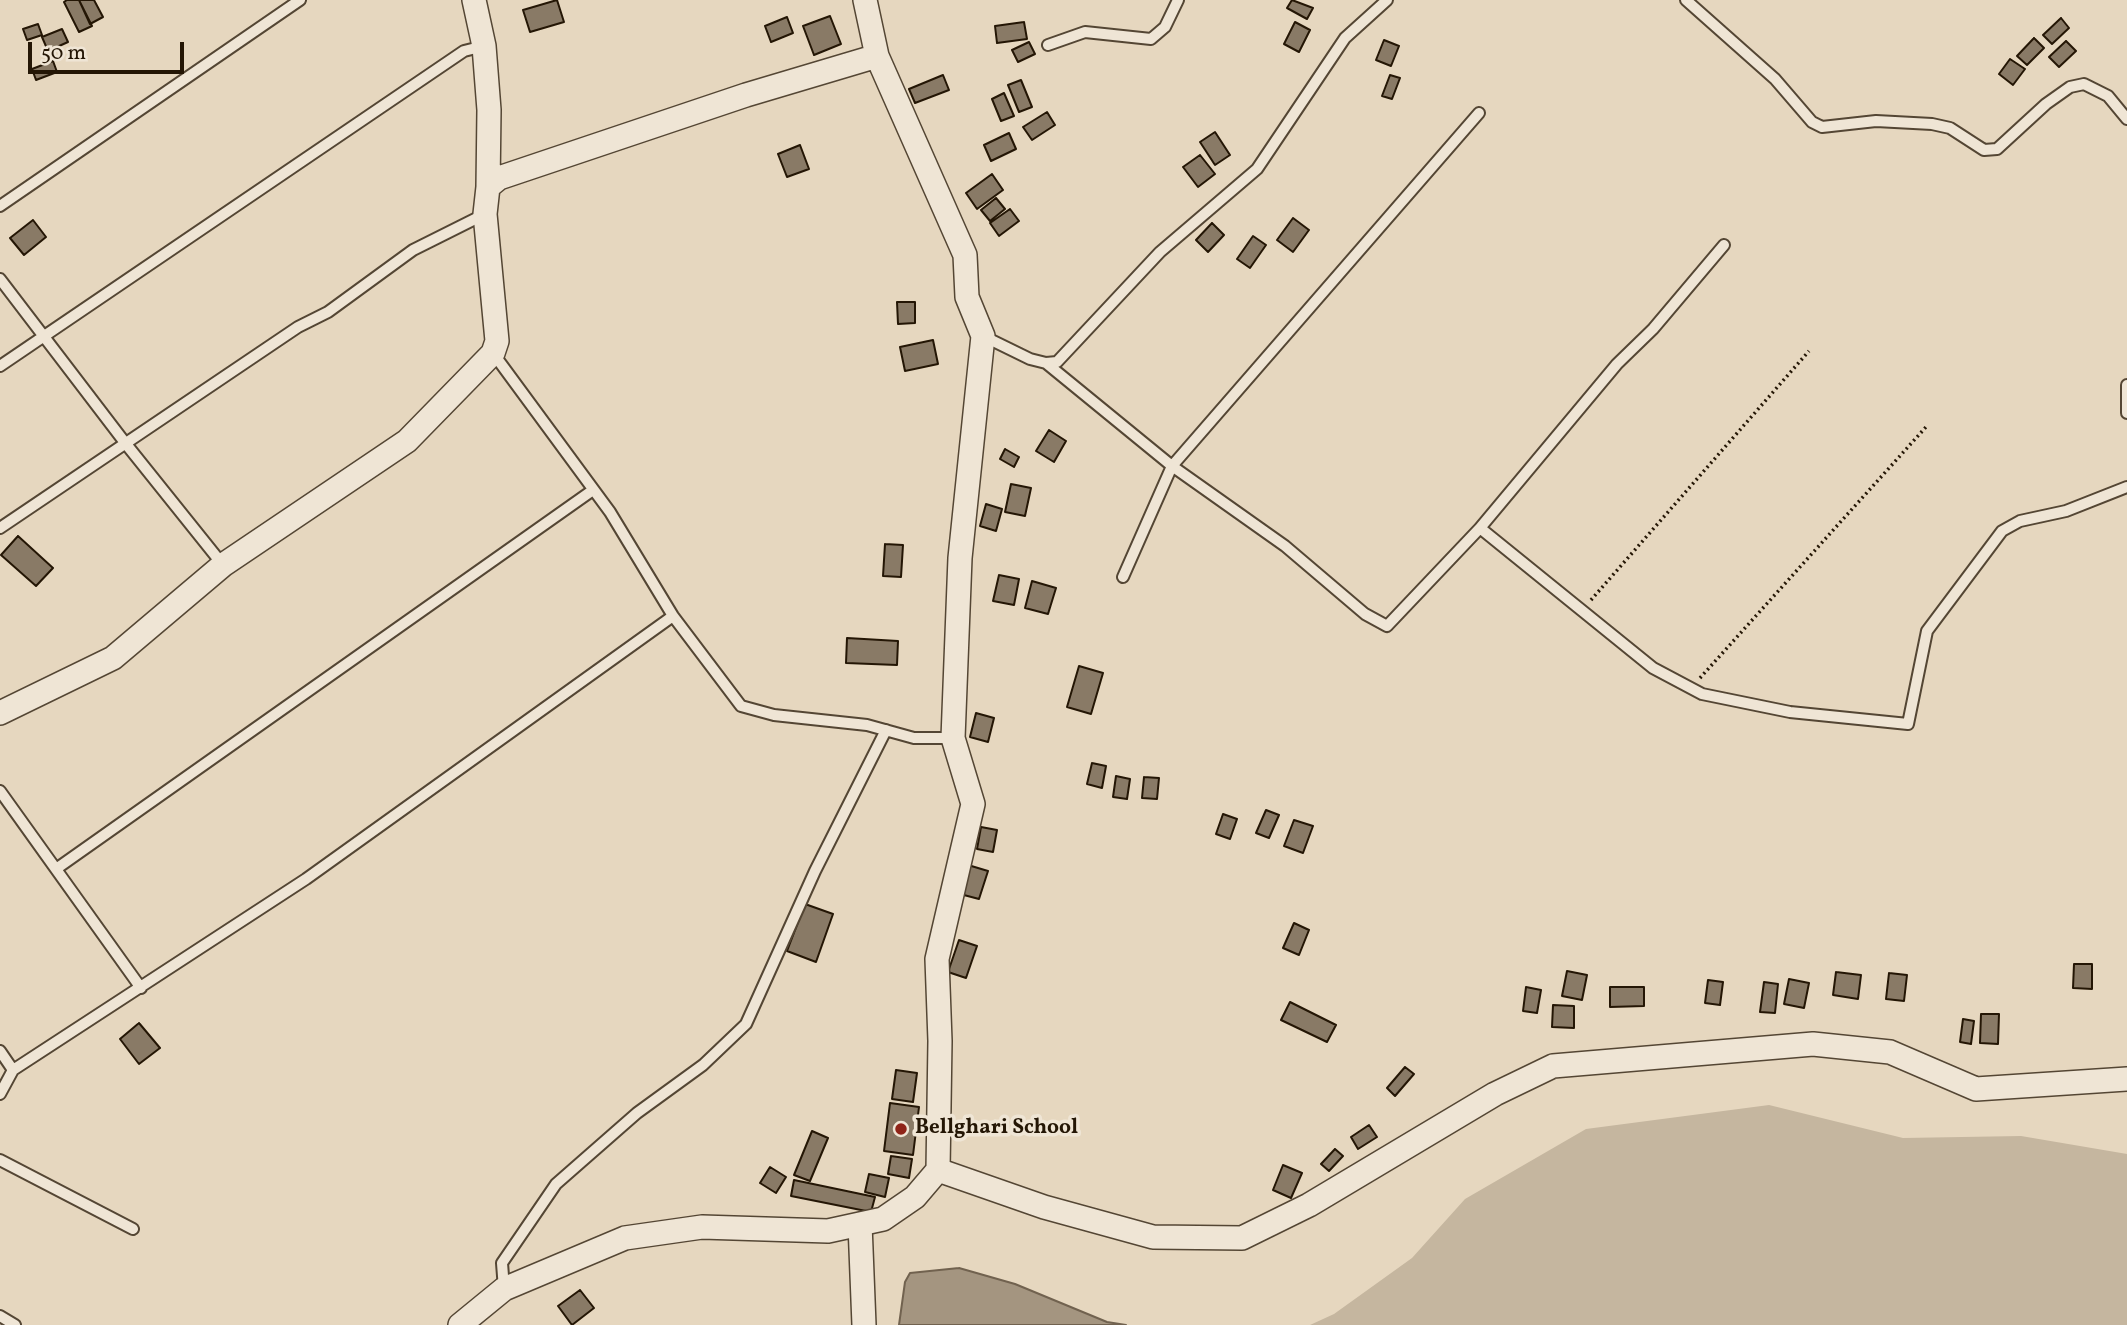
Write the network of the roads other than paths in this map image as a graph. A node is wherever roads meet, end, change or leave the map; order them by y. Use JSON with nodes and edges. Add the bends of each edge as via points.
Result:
{"nodes":[{"id":1,"x":300,"y":0,"type":"edge"},
{"id":2,"x":474,"y":0,"type":"edge"},
{"id":3,"x":865,"y":0,"type":"edge"},
{"id":4,"x":1178,"y":0,"type":"edge"},
{"id":5,"x":1387,"y":0,"type":"edge"},
{"id":6,"x":1686,"y":0,"type":"edge"},
{"id":7,"x":1048,"y":45,"type":"dead end"},
{"id":8,"x":484,"y":46,"type":"junction"},
{"id":9,"x":877,"y":56,"type":"junction"},
{"id":10,"x":1479,"y":113,"type":"dead end"},
{"id":11,"x":2127,"y":119,"type":"edge"},
{"id":12,"x":488,"y":187,"type":"junction"},
{"id":13,"x":0,"y":206,"type":"edge"},
{"id":14,"x":485,"y":214,"type":"junction"},
{"id":15,"x":1724,"y":245,"type":"dead end"},
{"id":16,"x":0,"y":279,"type":"edge"},
{"id":17,"x":983,"y":336,"type":"junction"},
{"id":18,"x":44,"y":337,"type":"junction"},
{"id":19,"x":494,"y":353,"type":"junction"},
{"id":20,"x":1046,"y":363,"type":"junction"},
{"id":21,"x":0,"y":366,"type":"edge"},
{"id":22,"x":2127,"y":385,"type":"edge"},
{"id":23,"x":2127,"y":413,"type":"edge"},
{"id":24,"x":126,"y":444,"type":"junction"},
{"id":25,"x":1172,"y":466,"type":"junction"},
{"id":26,"x":2127,"y":487,"type":"edge"},
{"id":27,"x":593,"y":490,"type":"junction"},
{"id":28,"x":0,"y":528,"type":"edge"},
{"id":29,"x":1480,"y":528,"type":"junction"},
{"id":30,"x":223,"y":565,"type":"junction"},
{"id":31,"x":1123,"y":577,"type":"dead end"},
{"id":32,"x":673,"y":617,"type":"junction"},
{"id":33,"x":0,"y":713,"type":"edge"},
{"id":34,"x":886,"y":730,"type":"junction"},
{"id":35,"x":953,"y":738,"type":"junction"},
{"id":36,"x":0,"y":791,"type":"edge"},
{"id":37,"x":56,"y":869,"type":"junction"},
{"id":38,"x":141,"y":988,"type":"junction"},
{"id":39,"x":0,"y":1051,"type":"edge"},
{"id":40,"x":13,"y":1070,"type":"junction"},
{"id":41,"x":2127,"y":1079,"type":"edge"},
{"id":42,"x":0,"y":1094,"type":"edge"},
{"id":43,"x":0,"y":1160,"type":"edge"},
{"id":44,"x":938,"y":1170,"type":"junction"},
{"id":45,"x":860,"y":1224,"type":"junction"},
{"id":46,"x":133,"y":1229,"type":"dead end"},
{"id":47,"x":503,"y":1289,"type":"junction"},
{"id":48,"x":0,"y":1316,"type":"edge"},
{"id":49,"x":15,"y":1325,"type":"edge"},
{"id":50,"x":460,"y":1325,"type":"edge"},
{"id":51,"x":863,"y":1325,"type":"edge"}],
"edges":[{"from":1,"to":13,"type":"lane"},
{"from":2,"to":8,"type":"street"},
{"from":3,"to":9,"type":"street"},
{"from":4,"to":7,"type":"lane","via":[[1165,27],[1151,39],[1086,32]]},
{"from":5,"to":20,"type":"lane","via":[[1345,38],[1257,169],[1160,252],[1057,362]]},
{"from":6,"to":11,"type":"lane","via":[[1822,127],[1876,121],[1932,124],[1951,128],[1984,150],[1997,149],[2046,104],[2070,87],[2084,84],[2108,96]]},
{"from":8,"to":12,"type":"street"},
{"from":8,"to":18,"type":"lane","via":[[464,51]]},
{"from":9,"to":12,"type":"street","via":[[499,178]]},
{"from":9,"to":17,"type":"street","via":[[965,255],[967,297]]},
{"from":10,"to":25,"type":"lane"},
{"from":12,"to":14,"type":"street"},
{"from":14,"to":19,"type":"street","via":[[497,341]]},
{"from":14,"to":24,"type":"lane","via":[[413,250],[328,312],[298,327]]},
{"from":15,"to":29,"type":"lane"},
{"from":16,"to":18,"type":"lane"},
{"from":17,"to":20,"type":"lane"},
{"from":17,"to":35,"type":"street","via":[[960,558]]},
{"from":18,"to":21,"type":"lane"},
{"from":18,"to":24,"type":"lane"},
{"from":19,"to":27,"type":"lane"},
{"from":19,"to":30,"type":"street","via":[[407,441]]},
{"from":20,"to":25,"type":"lane"},
{"from":22,"to":23,"type":"lane"},
{"from":24,"to":28,"type":"lane"},
{"from":24,"to":30,"type":"lane"},
{"from":25,"to":29,"type":"lane","via":[[1387,626]]},
{"from":25,"to":31,"type":"lane"},
{"from":26,"to":29,"type":"lane","via":[[2002,531],[1927,631],[1908,724],[1790,712],[1702,694],[1653,668]]},
{"from":27,"to":32,"type":"lane","via":[[645,565]]},
{"from":27,"to":37,"type":"lane"},
{"from":30,"to":33,"type":"street","via":[[113,658]]},
{"from":32,"to":34,"type":"lane","via":[[741,706]]},
{"from":32,"to":38,"type":"lane","via":[[306,879]]},
{"from":34,"to":35,"type":"lane","via":[[914,738]]},
{"from":34,"to":47,"type":"lane","via":[[815,871],[747,1024],[556,1184],[502,1263]]},
{"from":35,"to":44,"type":"street","via":[[973,804],[937,959]]},
{"from":36,"to":37,"type":"lane"},
{"from":37,"to":38,"type":"lane"},
{"from":38,"to":40,"type":"lane"},
{"from":39,"to":40,"type":"lane"},
{"from":40,"to":42,"type":"lane"},
{"from":41,"to":44,"type":"street","via":[[1976,1089],[1890,1052],[1813,1044],[1553,1066],[1495,1094],[1310,1206],[1242,1238],[1153,1237],[1044,1207]]},
{"from":43,"to":46,"type":"lane"},
{"from":44,"to":45,"type":"street","via":[[915,1196],[883,1219]]},
{"from":45,"to":47,"type":"street","via":[[828,1231],[702,1227],[625,1238]]},
{"from":45,"to":51,"type":"street"},
{"from":47,"to":50,"type":"street"},
{"from":48,"to":49,"type":"lane"}]}
